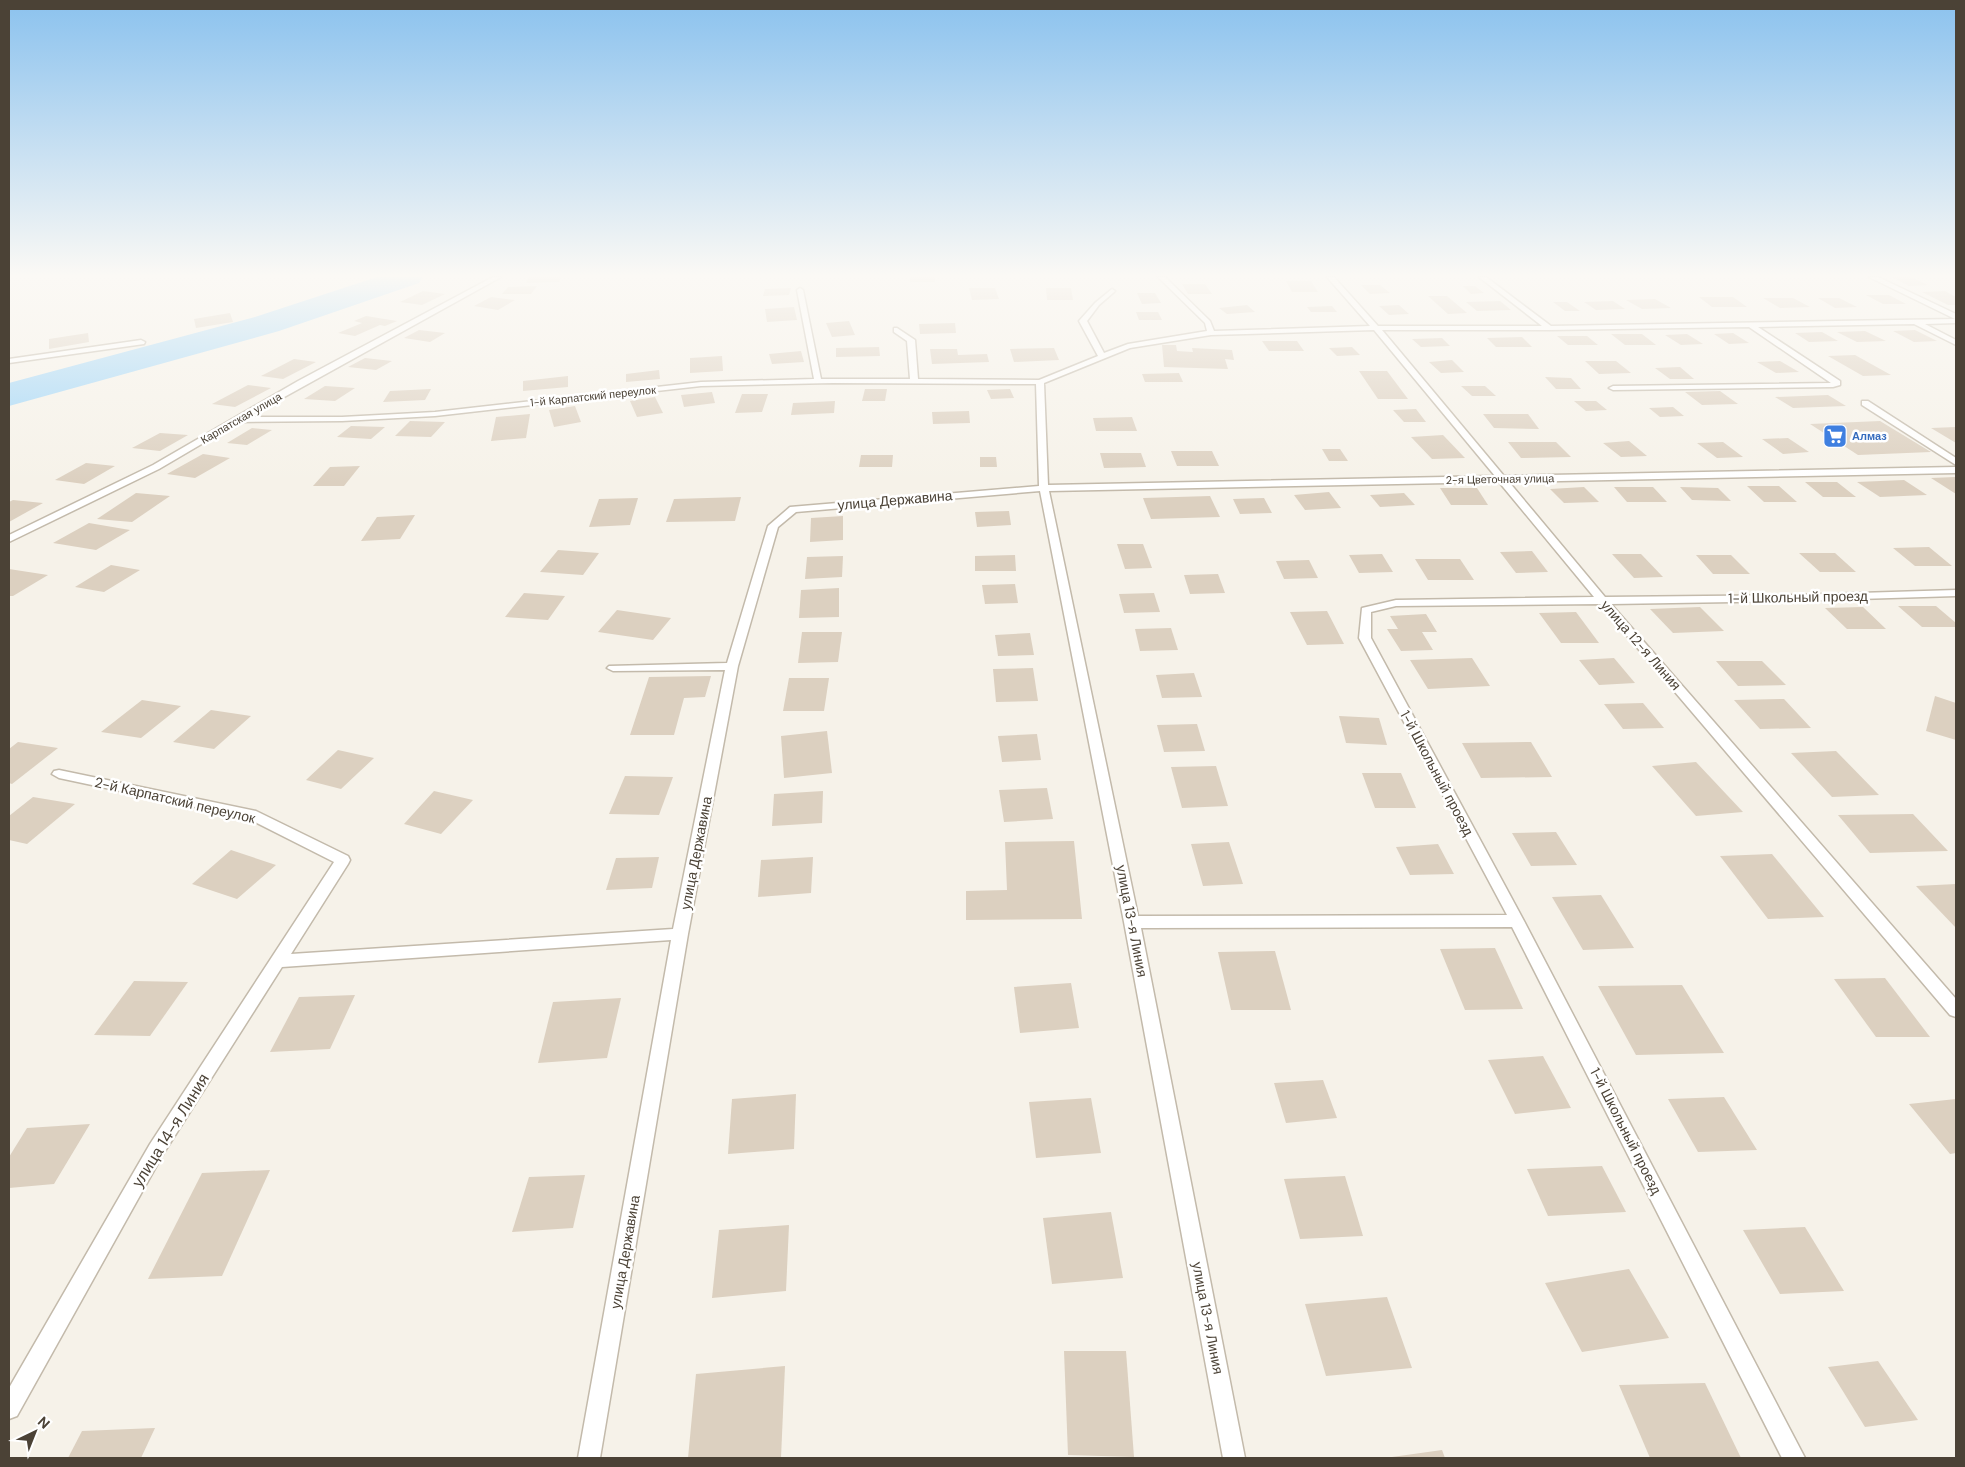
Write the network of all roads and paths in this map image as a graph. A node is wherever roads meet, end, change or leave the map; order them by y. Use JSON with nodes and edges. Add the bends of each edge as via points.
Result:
{"nodes":[{"id":1,"x":117,"y":345,"type":"edge"},
{"id":2,"x":370,"y":345,"type":"edge"},
{"id":3,"x":811,"y":345,"type":"edge"},
{"id":4,"x":912,"y":345,"type":"edge"},
{"id":5,"x":1096,"y":345,"type":"edge"},
{"id":6,"x":1131,"y":345,"type":"edge"},
{"id":7,"x":1391,"y":345,"type":"edge"},
{"id":8,"x":1781,"y":345,"type":"edge"},
{"id":9,"x":1102,"y":356,"type":"junction"},
{"id":10,"x":9,"y":361,"type":"edge"},
{"id":11,"x":818,"y":382,"type":"junction"},
{"id":12,"x":914,"y":382,"type":"junction"},
{"id":13,"x":1040,"y":382,"type":"junction"},
{"id":14,"x":1613,"y":388,"type":"dead end"},
{"id":15,"x":1865,"y":404,"type":"dead end"},
{"id":16,"x":237,"y":420,"type":"junction"},
{"id":17,"x":1956,"y":462,"type":"edge"},
{"id":18,"x":1956,"y":470,"type":"edge"},
{"id":19,"x":1503,"y":479,"type":"junction"},
{"id":20,"x":1044,"y":488,"type":"junction"},
{"id":21,"x":9,"y":539,"type":"edge"},
{"id":22,"x":1956,"y":593,"type":"edge"},
{"id":23,"x":1603,"y":602,"type":"junction"},
{"id":24,"x":732,"y":666,"type":"junction"},
{"id":25,"x":613,"y":668,"type":"dead end"},
{"id":26,"x":59,"y":774,"type":"dead end"},
{"id":27,"x":343,"y":860,"type":"joint"},
{"id":28,"x":1517,"y":921,"type":"junction"},
{"id":29,"x":1132,"y":922,"type":"junction"},
{"id":30,"x":680,"y":934,"type":"junction"},
{"id":31,"x":278,"y":961,"type":"junction"},
{"id":32,"x":1956,"y":1010,"type":"edge"},
{"id":33,"x":9,"y":1408,"type":"edge"},
{"id":34,"x":589,"y":1458,"type":"edge"},
{"id":35,"x":1234,"y":1458,"type":"edge"},
{"id":36,"x":1794,"y":1458,"type":"edge"}],
"edges":[{"from":1,"to":10,"type":"lane"},
{"from":2,"to":16,"type":"lane","name":"Карпатская улица"},
{"from":3,"to":11,"type":"lane"},
{"from":4,"to":12,"type":"lane"},
{"from":5,"to":9,"type":"lane"},
{"from":6,"to":9,"type":"lane"},
{"from":7,"to":19,"type":"lane","name":"улица 12-я Линия"},
{"from":8,"to":14,"type":"lane","via":[[1837,383]]},
{"from":9,"to":13,"type":"lane"},
{"from":11,"to":12,"type":"lane","name":"1-й Карпатский переулок"},
{"from":11,"to":16,"type":"lane","name":"1-й Карпатский переулок","via":[[702,384],[435,414]]},
{"from":12,"to":13,"type":"lane","name":"1-й Карпатский переулок"},
{"from":13,"to":20,"type":"lane","name":"улица 13-я Линия"},
{"from":15,"to":17,"type":"lane"},
{"from":16,"to":21,"type":"lane","name":"Карпатская улица","via":[[156,467]]},
{"from":18,"to":19,"type":"lane","name":"2-я Цветочная улица"},
{"from":19,"to":20,"type":"lane","name":"2-я Цветочная улица"},
{"from":19,"to":23,"type":"lane","name":"улица 12-я Линия"},
{"from":20,"to":24,"type":"lane","name":"улица Державина","via":[[793,509],[773,526]]},
{"from":20,"to":29,"type":"lane","name":"улица 13-я Линия"},
{"from":22,"to":23,"type":"lane","name":"1-й Школьный проезд"},
{"from":23,"to":28,"type":"lane","name":"1-й Школьный проезд","via":[[1396,603],[1366,610],[1364,638]]},
{"from":23,"to":32,"type":"lane","name":"улица 12-я Линия"},
{"from":24,"to":25,"type":"lane"},
{"from":24,"to":30,"type":"lane","name":"улица Державина"},
{"from":26,"to":27,"type":"lane","name":"2-й Карпатский переулок","via":[[251,814]]},
{"from":27,"to":31,"type":"lane","name":"улица 14-я Линия"},
{"from":28,"to":29,"type":"lane"},
{"from":28,"to":36,"type":"lane","name":"1-й Школьный проезд"},
{"from":29,"to":35,"type":"lane","name":"улица 13-я Линия"},
{"from":30,"to":31,"type":"lane"},
{"from":30,"to":34,"type":"lane","name":"улица Державина"},
{"from":31,"to":33,"type":"lane","name":"улица 14-я Линия","via":[[156,1150]]}]}
